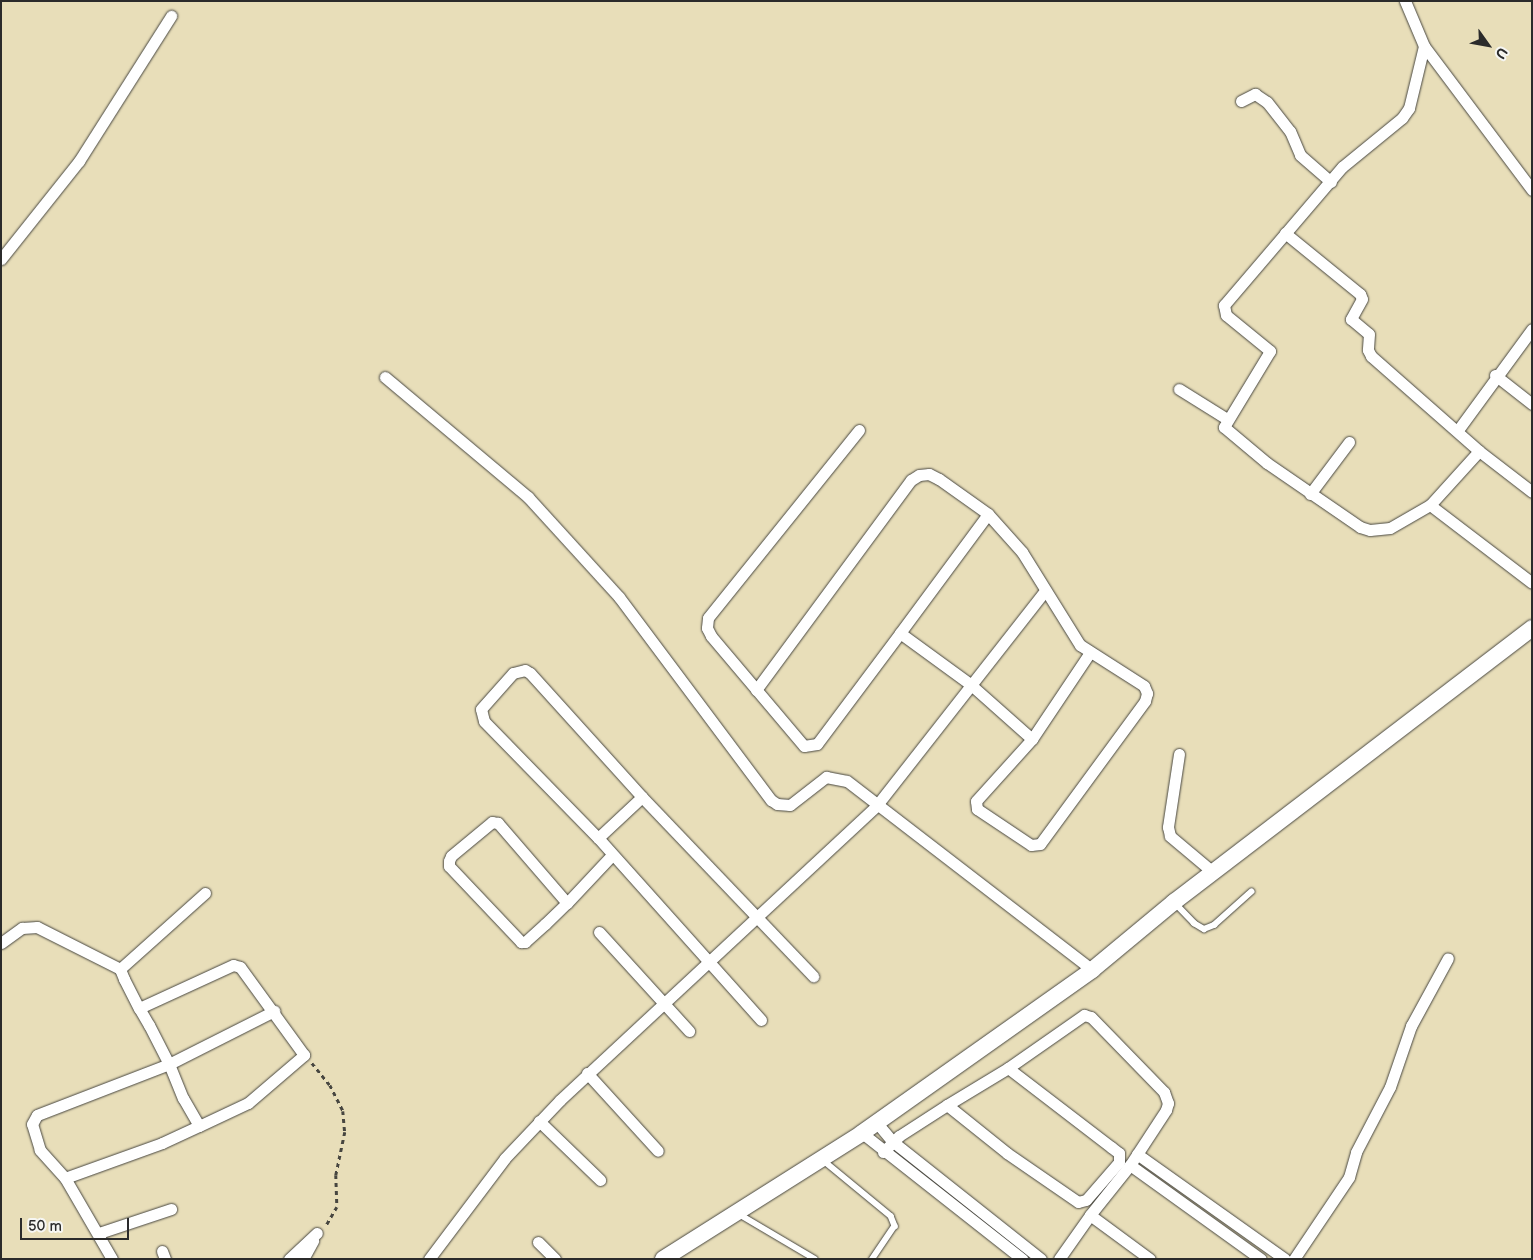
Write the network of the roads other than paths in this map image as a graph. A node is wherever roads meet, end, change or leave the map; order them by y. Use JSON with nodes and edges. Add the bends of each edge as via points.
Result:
{"nodes":[{"id":1,"x":1405,"y":1,"type":"edge"},
{"id":2,"x":171,"y":16,"type":"dead end"},
{"id":3,"x":1424,"y":46,"type":"junction"},
{"id":4,"x":1241,"y":101,"type":"dead end"},
{"id":5,"x":1331,"y":182,"type":"junction"},
{"id":6,"x":1532,"y":190,"type":"edge"},
{"id":7,"x":1285,"y":232,"type":"junction"},
{"id":8,"x":1,"y":259,"type":"edge"},
{"id":9,"x":1532,"y":329,"type":"edge"},
{"id":10,"x":1496,"y":375,"type":"junction"},
{"id":11,"x":385,"y":377,"type":"dead end"},
{"id":12,"x":1179,"y":389,"type":"dead end"},
{"id":13,"x":1532,"y":404,"type":"edge"},
{"id":14,"x":1226,"y":419,"type":"junction"},
{"id":15,"x":859,"y":430,"type":"dead end"},
{"id":16,"x":1458,"y":430,"type":"junction"},
{"id":17,"x":1349,"y":442,"type":"dead end"},
{"id":18,"x":1479,"y":451,"type":"junction"},
{"id":19,"x":1532,"y":492,"type":"edge"},
{"id":20,"x":1310,"y":494,"type":"junction"},
{"id":21,"x":1430,"y":505,"type":"junction"},
{"id":22,"x":988,"y":514,"type":"junction"},
{"id":23,"x":1532,"y":583,"type":"edge"},
{"id":24,"x":1045,"y":591,"type":"junction"},
{"id":25,"x":1532,"y":628,"type":"edge"},
{"id":26,"x":900,"y":633,"type":"junction"},
{"id":27,"x":1090,"y":654,"type":"junction"},
{"id":28,"x":970,"y":684,"type":"junction"},
{"id":29,"x":756,"y":690,"type":"junction"},
{"id":30,"x":1032,"y":739,"type":"junction"},
{"id":31,"x":1179,"y":754,"type":"dead end"},
{"id":32,"x":642,"y":797,"type":"junction"},
{"id":33,"x":877,"y":806,"type":"junction"},
{"id":34,"x":598,"y":838,"type":"junction"},
{"id":35,"x":612,"y":856,"type":"junction"},
{"id":36,"x":1214,"y":873,"type":"junction"},
{"id":37,"x":1252,"y":892,"type":"dead end"},
{"id":38,"x":205,"y":893,"type":"dead end"},
{"id":39,"x":1174,"y":902,"type":"junction"},
{"id":40,"x":567,"y":903,"type":"junction"},
{"id":41,"x":757,"y":917,"type":"junction"},
{"id":42,"x":599,"y":932,"type":"dead end"},
{"id":43,"x":1,"y":943,"type":"edge"},
{"id":44,"x":1448,"y":958,"type":"dead end"},
{"id":45,"x":709,"y":961,"type":"junction"},
{"id":46,"x":120,"y":970,"type":"junction"},
{"id":47,"x":1092,"y":970,"type":"junction"},
{"id":48,"x":813,"y":976,"type":"dead end"},
{"id":49,"x":663,"y":1003,"type":"junction"},
{"id":50,"x":140,"y":1008,"type":"junction"},
{"id":51,"x":274,"y":1011,"type":"junction"},
{"id":52,"x":761,"y":1020,"type":"dead end"},
{"id":53,"x":689,"y":1031,"type":"dead end"},
{"id":54,"x":169,"y":1064,"type":"junction"},
{"id":55,"x":1008,"y":1068,"type":"junction"},
{"id":56,"x":587,"y":1073,"type":"junction"},
{"id":57,"x":947,"y":1105,"type":"junction"},
{"id":58,"x":539,"y":1121,"type":"junction"},
{"id":59,"x":877,"y":1123,"type":"junction"},
{"id":60,"x":199,"y":1126,"type":"junction"},
{"id":61,"x":862,"y":1133,"type":"junction"},
{"id":62,"x":892,"y":1141,"type":"junction"},
{"id":63,"x":658,"y":1152,"type":"dead end"},
{"id":64,"x":883,"y":1152,"type":"junction"},
{"id":65,"x":1137,"y":1154,"type":"junction"},
{"id":66,"x":823,"y":1159,"type":"junction"},
{"id":67,"x":1130,"y":1165,"type":"junction"},
{"id":68,"x":65,"y":1178,"type":"junction"},
{"id":69,"x":600,"y":1180,"type":"dead end"},
{"id":70,"x":171,"y":1209,"type":"dead end"},
{"id":71,"x":736,"y":1213,"type":"junction"},
{"id":72,"x":1090,"y":1215,"type":"junction"},
{"id":73,"x":99,"y":1233,"type":"junction"},
{"id":74,"x":538,"y":1242,"type":"dead end"},
{"id":75,"x":666,"y":1258,"type":"edge"},
{"id":76,"x":112,"y":1259,"type":"edge"},
{"id":77,"x":288,"y":1259,"type":"edge"},
{"id":78,"x":303,"y":1259,"type":"edge"},
{"id":79,"x":429,"y":1259,"type":"edge"},
{"id":80,"x":555,"y":1259,"type":"edge"},
{"id":81,"x":815,"y":1259,"type":"edge"},
{"id":82,"x":873,"y":1259,"type":"edge"},
{"id":83,"x":1022,"y":1259,"type":"edge"},
{"id":84,"x":1041,"y":1259,"type":"edge"},
{"id":85,"x":1058,"y":1259,"type":"edge"},
{"id":86,"x":1150,"y":1259,"type":"edge"},
{"id":87,"x":1261,"y":1259,"type":"edge"},
{"id":88,"x":1285,"y":1259,"type":"edge"},
{"id":89,"x":1294,"y":1259,"type":"edge"}],
"edges":[{"from":1,"to":3,"type":"street"},
{"from":2,"to":8,"type":"street","via":[[79,161]]},
{"from":3,"to":5,"type":"street","via":[[1408,108],[1402,118],[1354,156]]},
{"from":3,"to":6,"type":"street"},
{"from":4,"to":5,"type":"street","via":[[1255,94],[1267,102],[1290,131],[1300,155]]},
{"from":5,"to":7,"type":"street"},
{"from":7,"to":14,"type":"street","via":[[1224,305],[1226,315],[1270,351]]},
{"from":7,"to":16,"type":"street","via":[[1360,294],[1362,299],[1351,319],[1369,334],[1369,353]]},
{"from":9,"to":10,"type":"street"},
{"from":10,"to":13,"type":"street"},
{"from":10,"to":16,"type":"street"},
{"from":11,"to":33,"type":"street","via":[[528,496],[619,597],[771,800],[790,805],[818,781],[835,776]]},
{"from":12,"to":14,"type":"street"},
{"from":14,"to":20,"type":"street","via":[[1226,430]]},
{"from":15,"to":29,"type":"street","via":[[708,618],[707,628],[711,636]]},
{"from":16,"to":18,"type":"street"},
{"from":17,"to":20,"type":"street"},
{"from":18,"to":19,"type":"street"},
{"from":18,"to":21,"type":"street"},
{"from":20,"to":21,"type":"street","via":[[1360,527],[1370,530],[1403,522]]},
{"from":21,"to":23,"type":"street"},
{"from":22,"to":24,"type":"street","via":[[1022,552]]},
{"from":22,"to":26,"type":"street"},
{"from":22,"to":29,"type":"street","via":[[929,474],[912,480]]},
{"from":24,"to":27,"type":"street"},
{"from":24,"to":28,"type":"street"},
{"from":25,"to":36,"type":"street"},
{"from":26,"to":28,"type":"street"},
{"from":26,"to":29,"type":"street","via":[[822,738],[810,747],[796,738]]},
{"from":27,"to":30,"type":"street"},
{"from":27,"to":30,"type":"street","via":[[1144,686],[1145,701],[1040,844],[1036,845],[1025,842],[976,805],[978,797]]},
{"from":28,"to":30,"type":"street"},
{"from":28,"to":33,"type":"street"},
{"from":31,"to":36,"type":"street","via":[[1168,827],[1170,836]]},
{"from":32,"to":34,"type":"street"},
{"from":32,"to":34,"type":"street","via":[[530,673],[525,670],[513,673],[481,709],[480,715]]},
{"from":32,"to":41,"type":"street"},
{"from":33,"to":41,"type":"street"},
{"from":33,"to":47,"type":"street"},
{"from":34,"to":35,"type":"street"},
{"from":35,"to":40,"type":"street"},
{"from":35,"to":45,"type":"street"},
{"from":36,"to":39,"type":"street"},
{"from":37,"to":39,"type":"lane","via":[[1214,925],[1204,929]]},
{"from":38,"to":46,"type":"street"},
{"from":39,"to":47,"type":"street"},
{"from":40,"to":40,"type":"street","via":[[525,942],[521,942],[449,866],[449,861],[486,826],[492,822],[498,824]]},
{"from":41,"to":45,"type":"street"},
{"from":41,"to":48,"type":"street"},
{"from":42,"to":49,"type":"street"},
{"from":43,"to":46,"type":"street","via":[[22,928],[37,927]]},
{"from":44,"to":89,"type":"street","via":[[1411,1026],[1390,1087],[1356,1152],[1349,1177]]},
{"from":45,"to":49,"type":"street"},
{"from":45,"to":52,"type":"street"},
{"from":46,"to":50,"type":"street"},
{"from":47,"to":59,"type":"street"},
{"from":49,"to":53,"type":"street"},
{"from":49,"to":56,"type":"street"},
{"from":50,"to":51,"type":"street","via":[[233,965],[244,971]]},
{"from":50,"to":54,"type":"street"},
{"from":51,"to":54,"type":"street"},
{"from":51,"to":60,"type":"street","via":[[304,1055],[248,1104]]},
{"from":54,"to":60,"type":"street"},
{"from":54,"to":68,"type":"street","via":[[37,1115],[32,1131],[40,1150]]},
{"from":55,"to":57,"type":"street"},
{"from":55,"to":57,"type":"street","via":[[1119,1153],[1119,1162],[1086,1200],[1069,1199]]},
{"from":55,"to":65,"type":"street","via":[[1077,1018],[1084,1015],[1091,1018],[1167,1097],[1166,1110]]},
{"from":56,"to":58,"type":"street"},
{"from":56,"to":63,"type":"street"},
{"from":57,"to":62,"type":"street"},
{"from":58,"to":69,"type":"street"},
{"from":58,"to":79,"type":"street","via":[[505,1158]]},
{"from":59,"to":61,"type":"street"},
{"from":59,"to":62,"type":"street"},
{"from":60,"to":68,"type":"street"},
{"from":61,"to":64,"type":"street"},
{"from":61,"to":66,"type":"street"},
{"from":62,"to":64,"type":"street"},
{"from":62,"to":84,"type":"street"},
{"from":64,"to":83,"type":"street"},
{"from":65,"to":67,"type":"street"},
{"from":65,"to":88,"type":"street"},
{"from":66,"to":71,"type":"street"},
{"from":66,"to":82,"type":"lane","via":[[891,1216],[895,1226]]},
{"from":67,"to":72,"type":"street"},
{"from":67,"to":87,"type":"street"},
{"from":68,"to":73,"type":"street"},
{"from":70,"to":73,"type":"street"},
{"from":71,"to":75,"type":"street"},
{"from":71,"to":81,"type":"lane"},
{"from":72,"to":85,"type":"street"},
{"from":72,"to":86,"type":"street"},
{"from":73,"to":76,"type":"street"},
{"from":74,"to":80,"type":"street"},
{"from":77,"to":78,"type":"street","via":[[317,1234]]}]}
